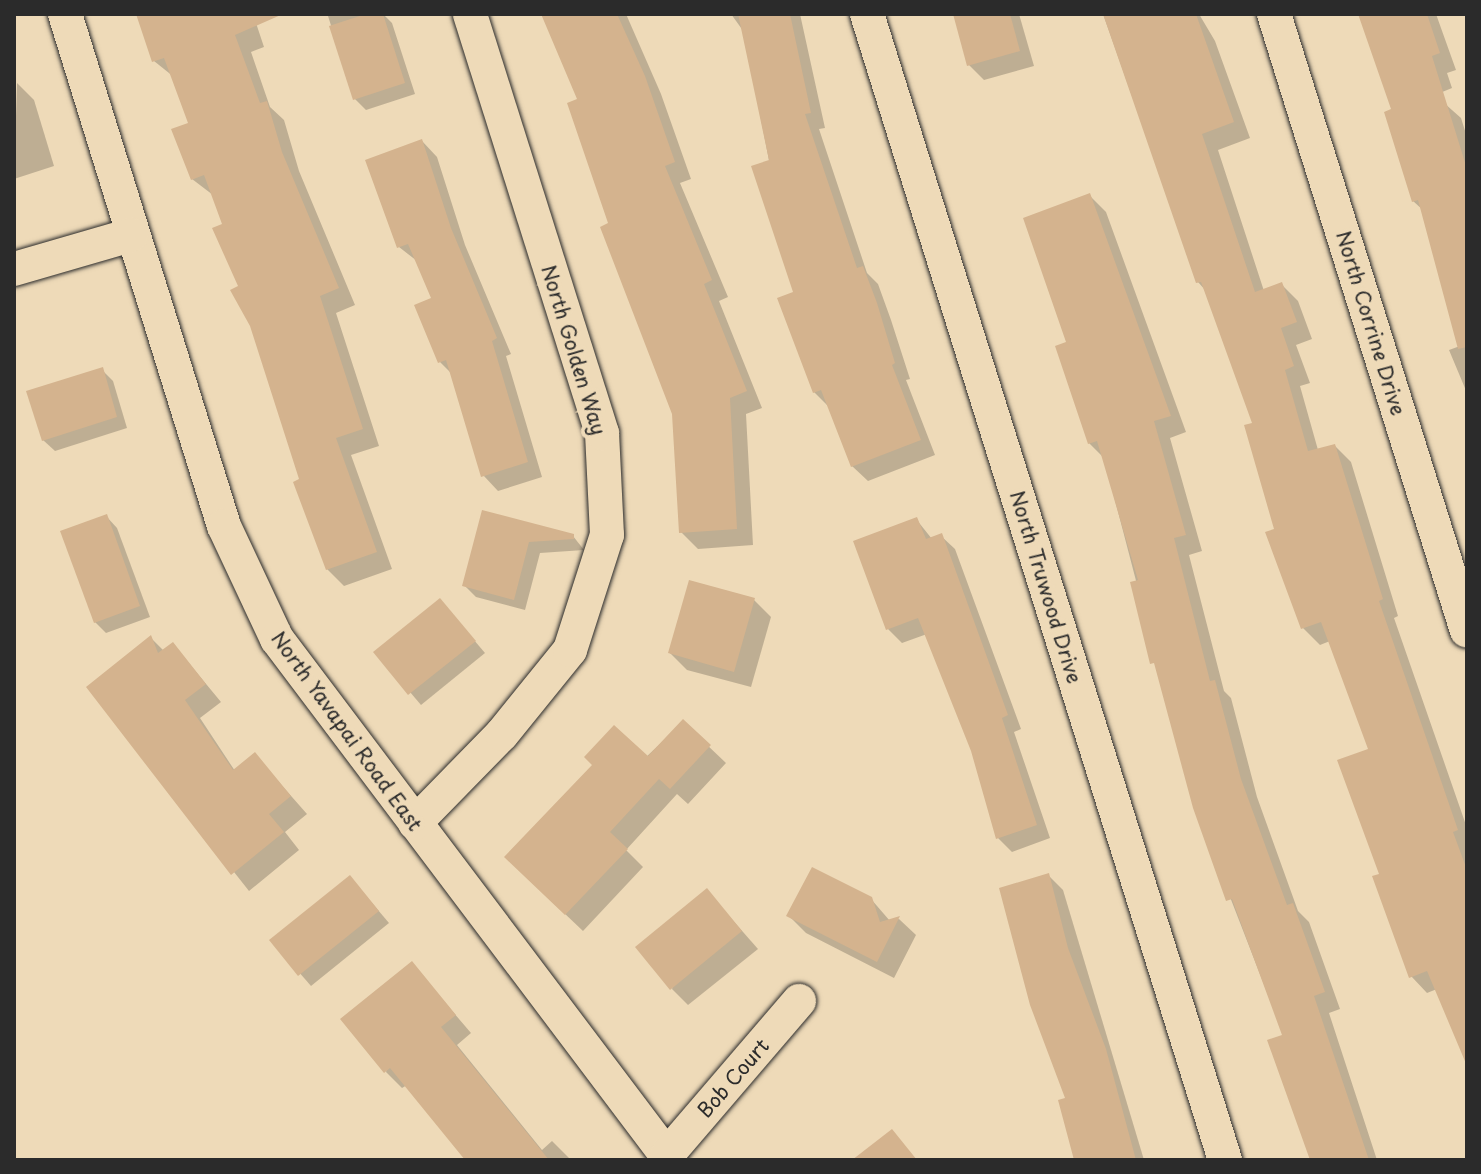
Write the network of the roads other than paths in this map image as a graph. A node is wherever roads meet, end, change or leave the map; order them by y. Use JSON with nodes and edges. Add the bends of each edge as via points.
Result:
{"nodes":[{"id":1,"x":65,"y":14,"type":"edge"},
{"id":2,"x":470,"y":14,"type":"edge"},
{"id":3,"x":867,"y":14,"type":"edge"},
{"id":4,"x":1274,"y":14,"type":"edge"},
{"id":5,"x":131,"y":235,"type":"junction"},
{"id":6,"x":14,"y":269,"type":"edge"},
{"id":7,"x":1467,"y":631,"type":"edge"},
{"id":8,"x":415,"y":823,"type":"junction"},
{"id":9,"x":799,"y":1001,"type":"dead end"},
{"id":10,"x":668,"y":1158,"type":"edge"},
{"id":11,"x":1225,"y":1160,"type":"edge"}],
"edges":[{"from":1,"to":5,"type":"street","name":"North Yavapai Road East"},
{"from":2,"to":8,"type":"street","name":"North Golden Way","via":[[602,433],[607,535],[570,650],[502,734]]},
{"from":3,"to":11,"type":"street","name":"North Truwood Drive"},
{"from":4,"to":7,"type":"street","name":"North Corrine Drive"},
{"from":5,"to":6,"type":"street"},
{"from":5,"to":8,"type":"street","name":"North Yavapai Road East","via":[[224,526],[277,639]]},
{"from":8,"to":10,"type":"street","name":"North Yavapai Road East"},
{"from":9,"to":10,"type":"street","name":"Bob Court"}]}
